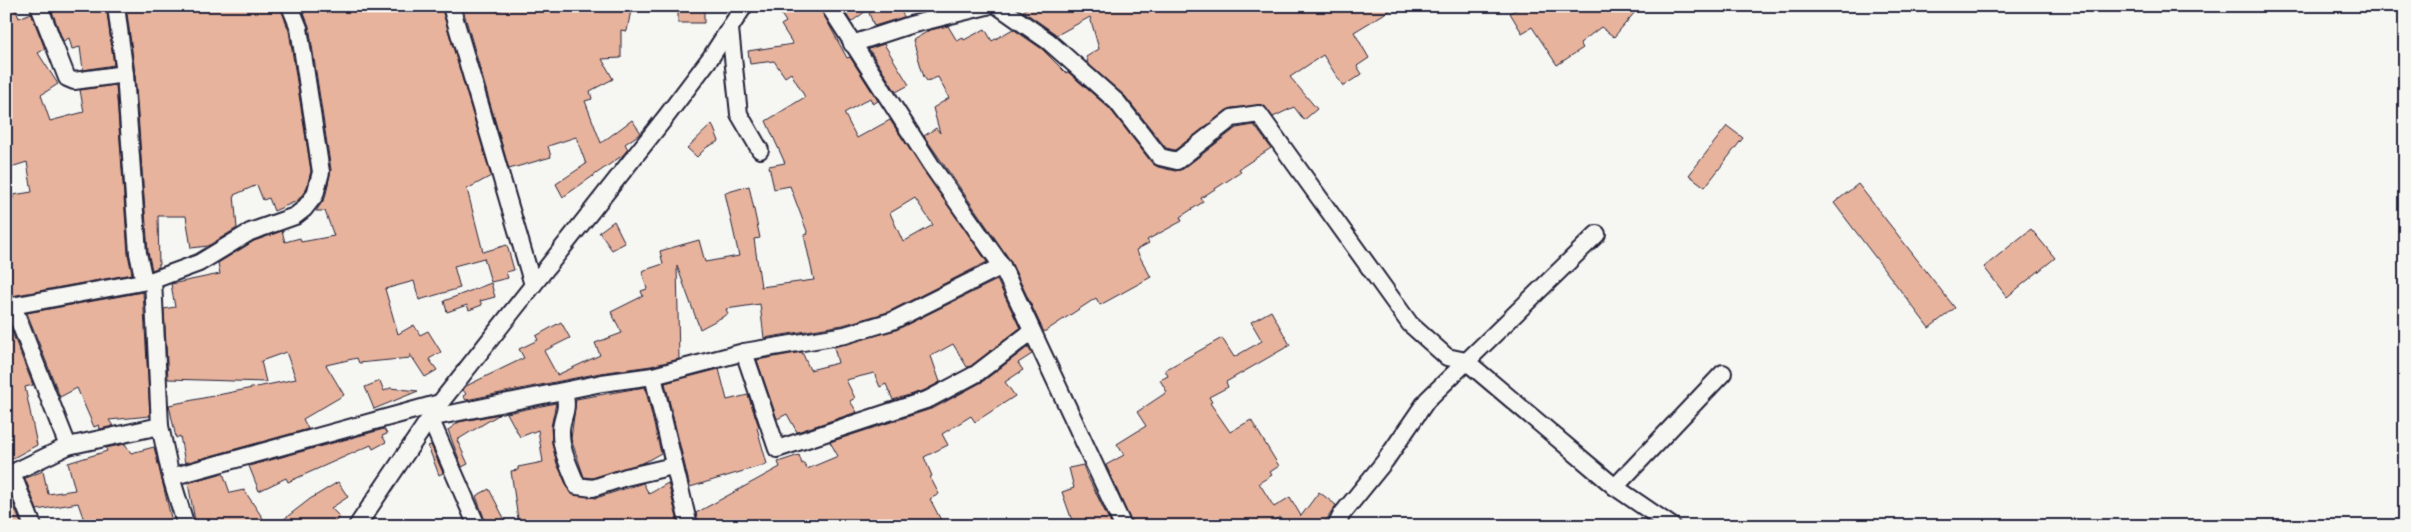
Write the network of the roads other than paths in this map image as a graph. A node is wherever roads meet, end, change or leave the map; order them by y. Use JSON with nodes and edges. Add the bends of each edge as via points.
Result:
{"nodes":[{"id":1,"x":39,"y":6,"type":"edge"},
{"id":2,"x":116,"y":6,"type":"edge"},
{"id":3,"x":290,"y":6,"type":"edge"},
{"id":4,"x":451,"y":6,"type":"edge"},
{"id":5,"x":744,"y":6,"type":"edge"},
{"id":6,"x":829,"y":6,"type":"edge"},
{"id":7,"x":987,"y":6,"type":"edge"},
{"id":8,"x":998,"y":6,"type":"edge"},
{"id":9,"x":730,"y":29,"type":"junction"},
{"id":10,"x":852,"y":44,"type":"junction"},
{"id":11,"x":125,"y":74,"type":"junction"},
{"id":12,"x":760,"y":150,"type":"dead end"},
{"id":13,"x":1597,"y":234,"type":"dead end"},
{"id":14,"x":1002,"y":266,"type":"junction"},
{"id":15,"x":149,"y":280,"type":"junction"},
{"id":16,"x":532,"y":285,"type":"junction"},
{"id":17,"x":10,"y":306,"type":"edge"},
{"id":18,"x":1031,"y":332,"type":"junction"},
{"id":19,"x":744,"y":352,"type":"junction"},
{"id":20,"x":1466,"y":361,"type":"junction"},
{"id":21,"x":1723,"y":373,"type":"dead end"},
{"id":22,"x":653,"y":376,"type":"junction"},
{"id":23,"x":564,"y":392,"type":"junction"},
{"id":24,"x":440,"y":403,"type":"junction"},
{"id":25,"x":430,"y":418,"type":"junction"},
{"id":26,"x":160,"y":426,"type":"junction"},
{"id":27,"x":68,"y":446,"type":"junction"},
{"id":28,"x":674,"y":466,"type":"junction"},
{"id":29,"x":9,"y":474,"type":"edge"},
{"id":30,"x":171,"y":477,"type":"junction"},
{"id":31,"x":1615,"y":487,"type":"junction"},
{"id":32,"x":33,"y":526,"type":"edge"},
{"id":33,"x":186,"y":526,"type":"edge"},
{"id":34,"x":357,"y":526,"type":"edge"},
{"id":35,"x":477,"y":526,"type":"edge"},
{"id":36,"x":689,"y":526,"type":"edge"},
{"id":37,"x":1123,"y":526,"type":"edge"},
{"id":38,"x":1336,"y":526,"type":"edge"},
{"id":39,"x":1672,"y":526,"type":"edge"}],
"edges":[{"from":1,"to":11,"type":"street","via":[[67,78],[74,81]]},
{"from":2,"to":11,"type":"street"},
{"from":3,"to":15,"type":"street","via":[[299,28],[321,172],[315,195],[295,216],[250,232],[199,263]]},
{"from":4,"to":16,"type":"street"},
{"from":5,"to":9,"type":"street"},
{"from":6,"to":10,"type":"street"},
{"from":7,"to":10,"type":"street"},
{"from":8,"to":20,"type":"street","via":[[1048,41],[1117,102],[1160,157],[1177,161],[1232,118],[1259,114],[1410,324],[1447,357]]},
{"from":9,"to":12,"type":"street","via":[[739,114]]},
{"from":9,"to":16,"type":"street","via":[[665,118]]},
{"from":10,"to":14,"type":"street"},
{"from":11,"to":15,"type":"street","via":[[138,252]]},
{"from":13,"to":20,"type":"street"},
{"from":14,"to":18,"type":"street"},
{"from":14,"to":19,"type":"street","via":[[892,321],[845,335]]},
{"from":15,"to":17,"type":"street"},
{"from":15,"to":26,"type":"street"},
{"from":16,"to":24,"type":"street"},
{"from":17,"to":27,"type":"street"},
{"from":18,"to":19,"type":"street","via":[[976,374],[930,399],[777,450]]},
{"from":18,"to":37,"type":"street"},
{"from":19,"to":22,"type":"street"},
{"from":20,"to":31,"type":"street"},
{"from":20,"to":38,"type":"street","via":[[1427,400]]},
{"from":21,"to":31,"type":"street"},
{"from":22,"to":23,"type":"street"},
{"from":22,"to":28,"type":"street"},
{"from":23,"to":25,"type":"street"},
{"from":23,"to":28,"type":"street","via":[[568,405],[560,433],[577,486],[593,488]]},
{"from":24,"to":25,"type":"street"},
{"from":24,"to":30,"type":"street"},
{"from":25,"to":34,"type":"street"},
{"from":25,"to":35,"type":"street"},
{"from":26,"to":27,"type":"street"},
{"from":26,"to":30,"type":"street"},
{"from":27,"to":29,"type":"street"},
{"from":28,"to":36,"type":"street"},
{"from":29,"to":32,"type":"street"},
{"from":30,"to":33,"type":"street"},
{"from":31,"to":39,"type":"street"}]}
